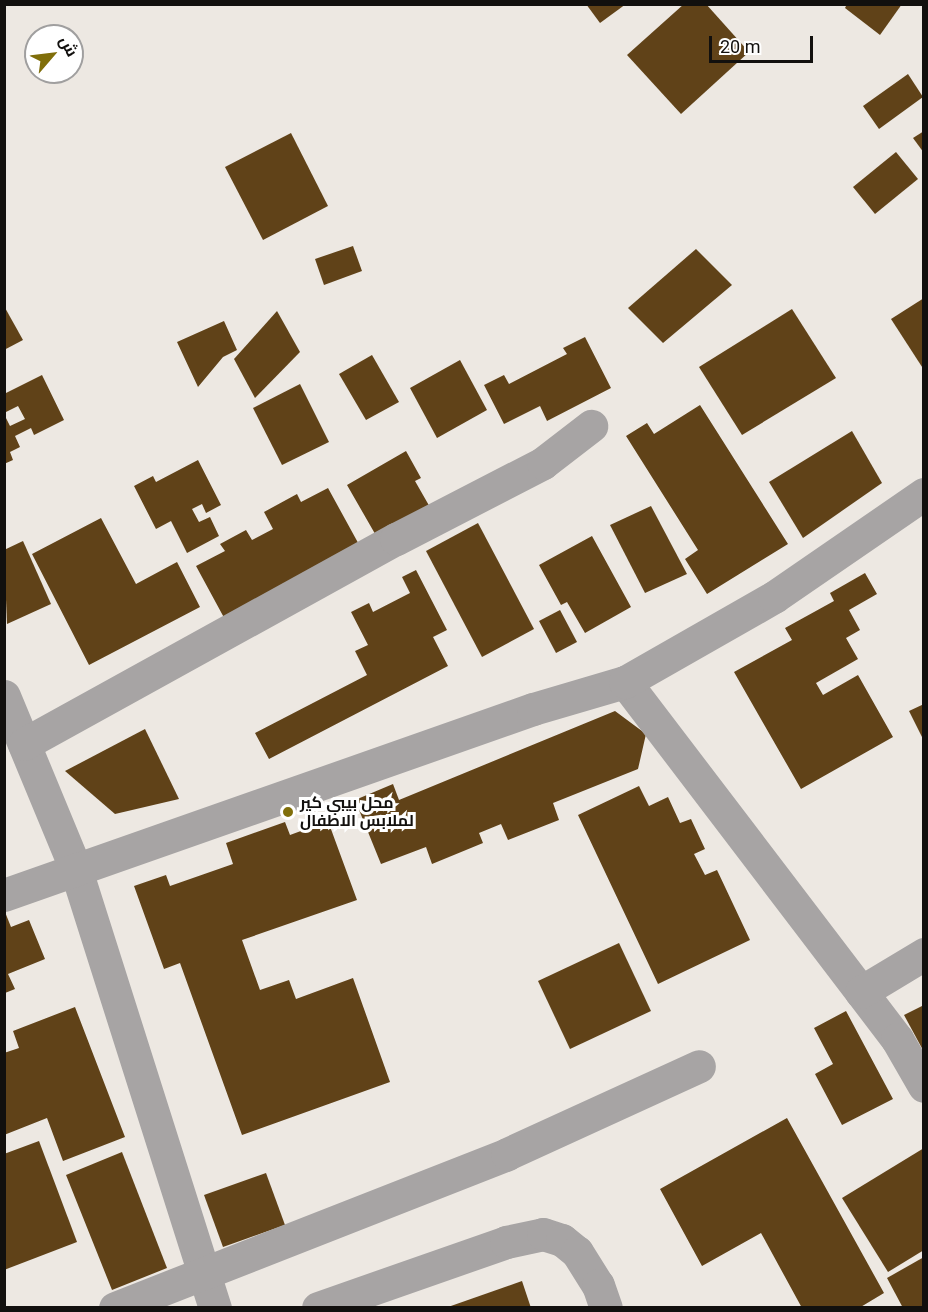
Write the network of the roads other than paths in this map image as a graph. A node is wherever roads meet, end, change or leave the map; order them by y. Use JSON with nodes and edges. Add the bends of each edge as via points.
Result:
{"nodes":[{"id":1,"x":591,"y":426,"type":"dead end"},
{"id":2,"x":924,"y":494,"type":"edge"},
{"id":3,"x":625,"y":682,"type":"junction"},
{"id":4,"x":4,"y":696,"type":"edge"},
{"id":5,"x":24,"y":744,"type":"junction"},
{"id":6,"x":76,"y":870,"type":"junction"},
{"id":7,"x":4,"y":895,"type":"edge"},
{"id":8,"x":924,"y":954,"type":"edge"},
{"id":9,"x":861,"y":992,"type":"junction"},
{"id":10,"x":699,"y":1066,"type":"dead end"},
{"id":11,"x":924,"y":1086,"type":"edge"},
{"id":12,"x":204,"y":1275,"type":"junction"},
{"id":13,"x":115,"y":1308,"type":"edge"},
{"id":14,"x":215,"y":1308,"type":"edge"},
{"id":15,"x":318,"y":1308,"type":"edge"},
{"id":16,"x":606,"y":1308,"type":"edge"}],
"edges":[{"from":1,"to":5,"type":"street","via":[[543,463],[396,539]]},
{"from":2,"to":3,"type":"street","via":[[774,597]]},
{"from":3,"to":6,"type":"street","via":[[533,709]]},
{"from":3,"to":9,"type":"street"},
{"from":4,"to":5,"type":"street"},
{"from":5,"to":6,"type":"street"},
{"from":6,"to":7,"type":"street"},
{"from":6,"to":12,"type":"street"},
{"from":8,"to":9,"type":"street"},
{"from":9,"to":11,"type":"street","via":[[897,1039]]},
{"from":10,"to":12,"type":"street","via":[[507,1154]]},
{"from":12,"to":13,"type":"street"},
{"from":12,"to":14,"type":"street"},
{"from":15,"to":16,"type":"street","via":[[506,1242],[543,1234],[562,1240],[577,1251],[598,1285]]}]}
